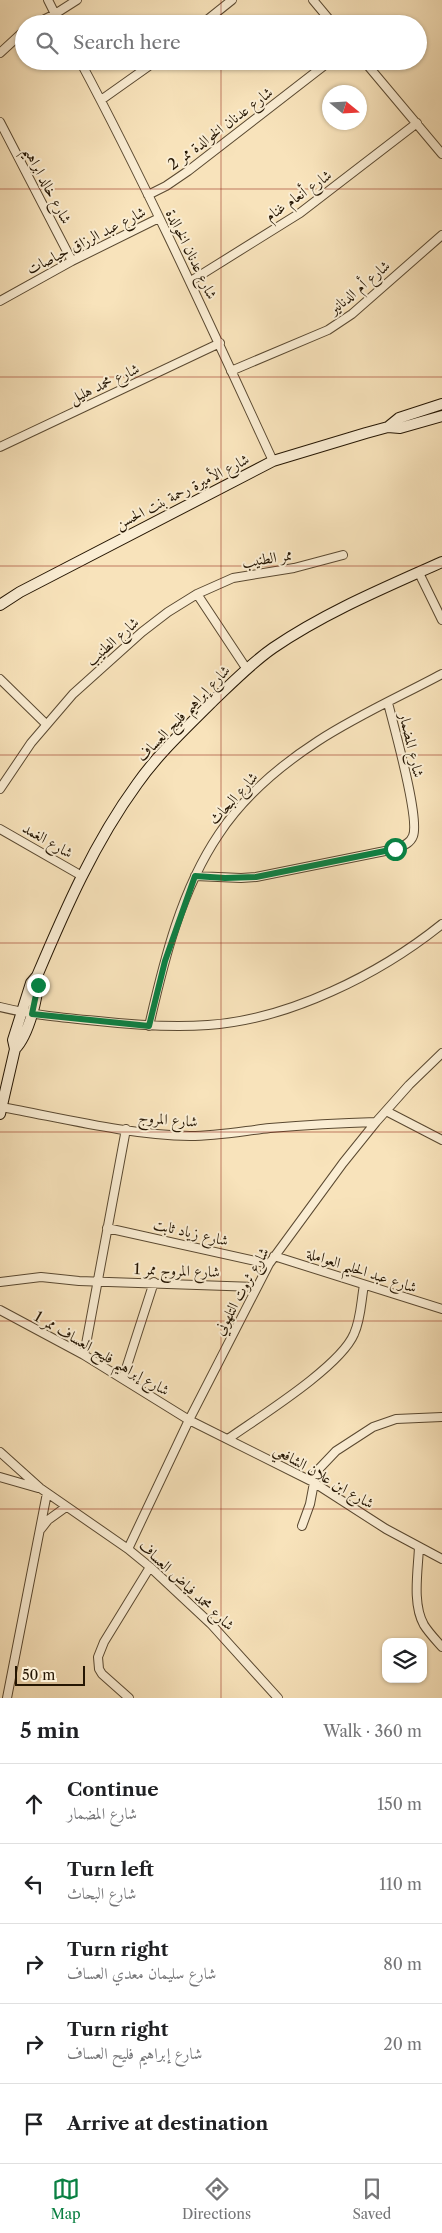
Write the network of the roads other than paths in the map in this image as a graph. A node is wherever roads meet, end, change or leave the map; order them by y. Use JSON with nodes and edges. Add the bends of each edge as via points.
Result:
{"nodes":[{"id":1,"x":48,"y":0,"type":"edge"},
{"id":2,"x":77,"y":0,"type":"edge"},
{"id":3,"x":232,"y":0,"type":"edge"},
{"id":4,"x":313,"y":0,"type":"edge"},
{"id":5,"x":55,"y":14,"type":"joint"},
{"id":6,"x":213,"y":15,"type":"edge"},
{"id":7,"x":326,"y":15,"type":"edge"},
{"id":8,"x":15,"y":39,"type":"edge"},
{"id":9,"x":0,"y":53,"type":"edge"},
{"id":10,"x":85,"y":70,"type":"edge"},
{"id":11,"x":143,"y":70,"type":"edge"},
{"id":12,"x":318,"y":70,"type":"edge"},
{"id":13,"x":372,"y":70,"type":"edge"},
{"id":14,"x":101,"y":100,"type":"junction"},
{"id":15,"x":0,"y":122,"type":"edge"},
{"id":16,"x":417,"y":123,"type":"junction"},
{"id":17,"x":442,"y":154,"type":"edge"},
{"id":18,"x":148,"y":195,"type":"junction"},
{"id":19,"x":159,"y":218,"type":"junction"},
{"id":20,"x":442,"y":235,"type":"edge"},
{"id":21,"x":72,"y":261,"type":"junction"},
{"id":22,"x":191,"y":281,"type":"junction"},
{"id":23,"x":0,"y":301,"type":"edge"},
{"id":24,"x":220,"y":343,"type":"junction"},
{"id":25,"x":231,"y":371,"type":"junction"},
{"id":26,"x":439,"y":405,"type":"edge"},
{"id":27,"x":441,"y":417,"type":"edge"},
{"id":28,"x":388,"y":427,"type":"junction"},
{"id":29,"x":0,"y":447,"type":"edge"},
{"id":30,"x":273,"y":461,"type":"junction"},
{"id":31,"x":343,"y":555,"type":"dead end"},
{"id":32,"x":442,"y":562,"type":"edge"},
{"id":33,"x":419,"y":573,"type":"junction"},
{"id":34,"x":197,"y":594,"type":"junction"},
{"id":35,"x":0,"y":604,"type":"edge"},
{"id":36,"x":442,"y":620,"type":"edge"},
{"id":37,"x":246,"y":668,"type":"junction"},
{"id":38,"x":442,"y":674,"type":"edge"},
{"id":39,"x":0,"y":679,"type":"edge"},
{"id":40,"x":388,"y":703,"type":"junction"},
{"id":41,"x":46,"y":724,"type":"junction"},
{"id":42,"x":0,"y":789,"type":"edge"},
{"id":43,"x":0,"y":829,"type":"edge"},
{"id":44,"x":82,"y":876,"type":"junction"},
{"id":45,"x":195,"y":876,"type":"junction"},
{"id":46,"x":442,"y":924,"type":"edge"},
{"id":47,"x":0,"y":1006,"type":"edge"},
{"id":48,"x":26,"y":1013,"type":"junction"},
{"id":49,"x":149,"y":1026,"type":"junction"},
{"id":50,"x":442,"y":1053,"type":"edge"},
{"id":51,"x":1,"y":1111,"type":"edge"},
{"id":52,"x":386,"y":1111,"type":"junction"},
{"id":53,"x":376,"y":1122,"type":"junction"},
{"id":54,"x":126,"y":1129,"type":"junction"},
{"id":55,"x":442,"y":1140,"type":"edge"},
{"id":56,"x":107,"y":1228,"type":"junction"},
{"id":57,"x":274,"y":1256,"type":"junction"},
{"id":58,"x":269,"y":1264,"type":"junction"},
{"id":59,"x":0,"y":1282,"type":"edge"},
{"id":60,"x":97,"y":1282,"type":"junction"},
{"id":61,"x":154,"y":1282,"type":"junction"},
{"id":62,"x":364,"y":1285,"type":"junction"},
{"id":63,"x":256,"y":1287,"type":"junction"},
{"id":64,"x":442,"y":1309,"type":"edge"},
{"id":65,"x":0,"y":1310,"type":"edge"},
{"id":66,"x":84,"y":1355,"type":"junction"},
{"id":67,"x":123,"y":1378,"type":"junction"},
{"id":68,"x":442,"y":1417,"type":"edge"},
{"id":69,"x":189,"y":1420,"type":"junction"},
{"id":70,"x":228,"y":1439,"type":"junction"},
{"id":71,"x":0,"y":1452,"type":"edge"},
{"id":72,"x":0,"y":1477,"type":"edge"},
{"id":73,"x":313,"y":1482,"type":"junction"},
{"id":74,"x":44,"y":1491,"type":"junction"},
{"id":75,"x":66,"y":1507,"type":"junction"},
{"id":76,"x":302,"y":1526,"type":"dead end"},
{"id":77,"x":40,"y":1530,"type":"junction"},
{"id":78,"x":419,"y":1547,"type":"junction"},
{"id":79,"x":128,"y":1549,"type":"junction"},
{"id":80,"x":442,"y":1559,"type":"edge"},
{"id":81,"x":150,"y":1567,"type":"junction"},
{"id":82,"x":442,"y":1646,"type":"edge"},
{"id":83,"x":7,"y":1698,"type":"edge"},
{"id":84,"x":129,"y":1698,"type":"edge"},
{"id":85,"x":278,"y":1698,"type":"edge"}],
"edges":[{"from":1,"to":5,"type":"street"},
{"from":2,"to":5,"type":"street"},
{"from":3,"to":6,"type":"street"},
{"from":4,"to":7,"type":"street"},
{"from":8,"to":9,"type":"street"},
{"from":10,"to":14,"type":"street","name":"شارع عدنان الخوالدة"},
{"from":11,"to":14,"type":"street"},
{"from":12,"to":18,"type":"street","name":"شارع عدنان الخوالدة ممر 2","via":[[188,171]]},
{"from":13,"to":16,"type":"street"},
{"from":14,"to":18,"type":"street","name":"شارع عدنان الخوالدة"},
{"from":15,"to":21,"type":"street","name":"شارع خالد ابراهيم"},
{"from":16,"to":17,"type":"street"},
{"from":16,"to":22,"type":"street","name":"شارع أنعام غنام","via":[[300,213]]},
{"from":18,"to":19,"type":"street","name":"شارع عدنان الخوالدة"},
{"from":19,"to":21,"type":"street","name":"شارع عبد الرزاق حياصات"},
{"from":19,"to":22,"type":"street","name":"شارع عدنان الخوالدة"},
{"from":20,"to":25,"type":"street","name":"شارع أم الدنانير","via":[[352,314],[328,330]]},
{"from":21,"to":23,"type":"street","name":"شارع عبد الرزاق حياصات"},
{"from":22,"to":24,"type":"street","name":"شارع عدنان الخوالدة"},
{"from":24,"to":25,"type":"street","name":"شارع عدنان الخوالدة"},
{"from":24,"to":29,"type":"street","name":"شارع محمد هليل"},
{"from":25,"to":30,"type":"street","name":"شارع عدنان الخوالدة"},
{"from":26,"to":27,"type":"street"},
{"from":26,"to":28,"type":"street","name":"شارع الأميرة رحمة بنت الحسن","via":[[399,418]]},
{"from":27,"to":28,"type":"street","name":"شارع الأميرة رحمة بنت الحسن","via":[[400,428]]},
{"from":28,"to":30,"type":"street","name":"شارع الأميرة رحمة بنت الحسن"},
{"from":30,"to":35,"type":"street","name":"شارع الأميرة رحمة بنت الحسن"},
{"from":31,"to":34,"type":"street","name":"ممر الطنيب","via":[[294,568],[234,578]]},
{"from":32,"to":33,"type":"street","name":"شارع إبراهيم فليح العساف"},
{"from":33,"to":36,"type":"street"},
{"from":33,"to":37,"type":"street","name":"شارع إبراهيم فليح العساف","via":[[342,607]]},
{"from":34,"to":37,"type":"street"},
{"from":34,"to":41,"type":"street","name":"شارع الطنيب","via":[[142,632],[73,694]]},
{"from":37,"to":44,"type":"street","name":"شارع إبراهيم فليح العساف","via":[[166,748],[137,784]]},
{"from":38,"to":40,"type":"street","name":"شارع البحاث"},
{"from":39,"to":41,"type":"street"},
{"from":40,"to":45,"type":"street","name":"شارع البحاث","via":[[318,741],[279,770],[220,832]]},
{"from":40,"to":45,"type":"street","name":"شارع المضمار","via":[[414,813],[413,837],[406,845],[256,877]]},
{"from":41,"to":42,"type":"street","name":"شارع الطنيب"},
{"from":43,"to":44,"type":"street","name":"شارع الغمد"},
{"from":44,"to":48,"type":"street","name":"شارع إبراهيم فليح العساف","via":[[37,976],[38,985]]},
{"from":45,"to":49,"type":"street","name":"شارع البحاث","via":[[165,961]]},
{"from":46,"to":49,"type":"street","via":[[398,955],[304,1004],[226,1023]]},
{"from":47,"to":48,"type":"street"},
{"from":48,"to":49,"type":"street"},
{"from":48,"to":51,"type":"street","name":"شارع إبراهيم فليح العساف","via":[[22,1042],[15,1049]]},
{"from":50,"to":52,"type":"street","name":"شارع ثروت التلهوني"},
{"from":51,"to":54,"type":"street"},
{"from":52,"to":53,"type":"street","name":"شارع ثروت التلهوني"},
{"from":52,"to":55,"type":"street"},
{"from":53,"to":54,"type":"street","name":"شارع المروج","via":[[269,1128],[208,1136]]},
{"from":53,"to":57,"type":"street","name":"شارع ثروت التلهوني"},
{"from":54,"to":56,"type":"street","name":"شارع المروج"},
{"from":56,"to":58,"type":"street","name":"شارع زياد ثابت"},
{"from":56,"to":60,"type":"street","name":"شارع المروج"},
{"from":57,"to":58,"type":"street","name":"شارع ثروت التلهوني"},
{"from":57,"to":62,"type":"street","name":"شارع عبد الحليم العواملة"},
{"from":58,"to":63,"type":"street","name":"شارع ثروت التلهوني"},
{"from":59,"to":60,"type":"street","name":"شارع المروج ممر 1","via":[[41,1277]]},
{"from":60,"to":61,"type":"street","name":"شارع المروج ممر 1"},
{"from":60,"to":66,"type":"street","name":"شارع المروج"},
{"from":61,"to":63,"type":"street","name":"شارع المروج ممر 1"},
{"from":61,"to":67,"type":"street"},
{"from":62,"to":64,"type":"street","name":"شارع عبد الحليم العواملة"},
{"from":62,"to":70,"type":"street","via":[[358,1321],[348,1346],[313,1377]]},
{"from":63,"to":69,"type":"street","name":"شارع ثروت التلهوني"},
{"from":65,"to":66,"type":"street","name":"شارع إبراهيم فليح العساف ممر 1"},
{"from":66,"to":67,"type":"street","name":"شارع إبراهيم فليح العساف ممر 1"},
{"from":67,"to":69,"type":"street","name":"شارع إبراهيم فليح العساف ممر 1"},
{"from":68,"to":73,"type":"street","via":[[396,1419],[373,1427],[322,1464]]},
{"from":69,"to":70,"type":"street","name":"شارع ابن علان الشافعي"},
{"from":69,"to":79,"type":"street","name":"شارع ثروت التلهوني"},
{"from":70,"to":73,"type":"street","name":"شارع ابن علان الشافعي"},
{"from":71,"to":74,"type":"street","name":"شارع محمد فياض العساف"},
{"from":72,"to":74,"type":"street","name":"شارع محمد فياض العساف"},
{"from":73,"to":76,"type":"street"},
{"from":73,"to":78,"type":"street","name":"شارع ابن علان الشافعي"},
{"from":74,"to":75,"type":"street","name":"شارع محمد فياض العساف"},
{"from":74,"to":77,"type":"street"},
{"from":75,"to":77,"type":"street"},
{"from":75,"to":79,"type":"street","name":"شارع محمد فياض العساف"},
{"from":77,"to":83,"type":"street"},
{"from":78,"to":80,"type":"street","name":"شارع ابن علان الشافعي"},
{"from":78,"to":82,"type":"street","via":[[417,1588],[420,1617]]},
{"from":79,"to":81,"type":"street","name":"شارع محمد فياض العساف"},
{"from":81,"to":84,"type":"street","via":[[98,1657],[102,1674]]},
{"from":81,"to":85,"type":"street","name":"شارع محمد فياض العساف","via":[[222,1636]]}]}
